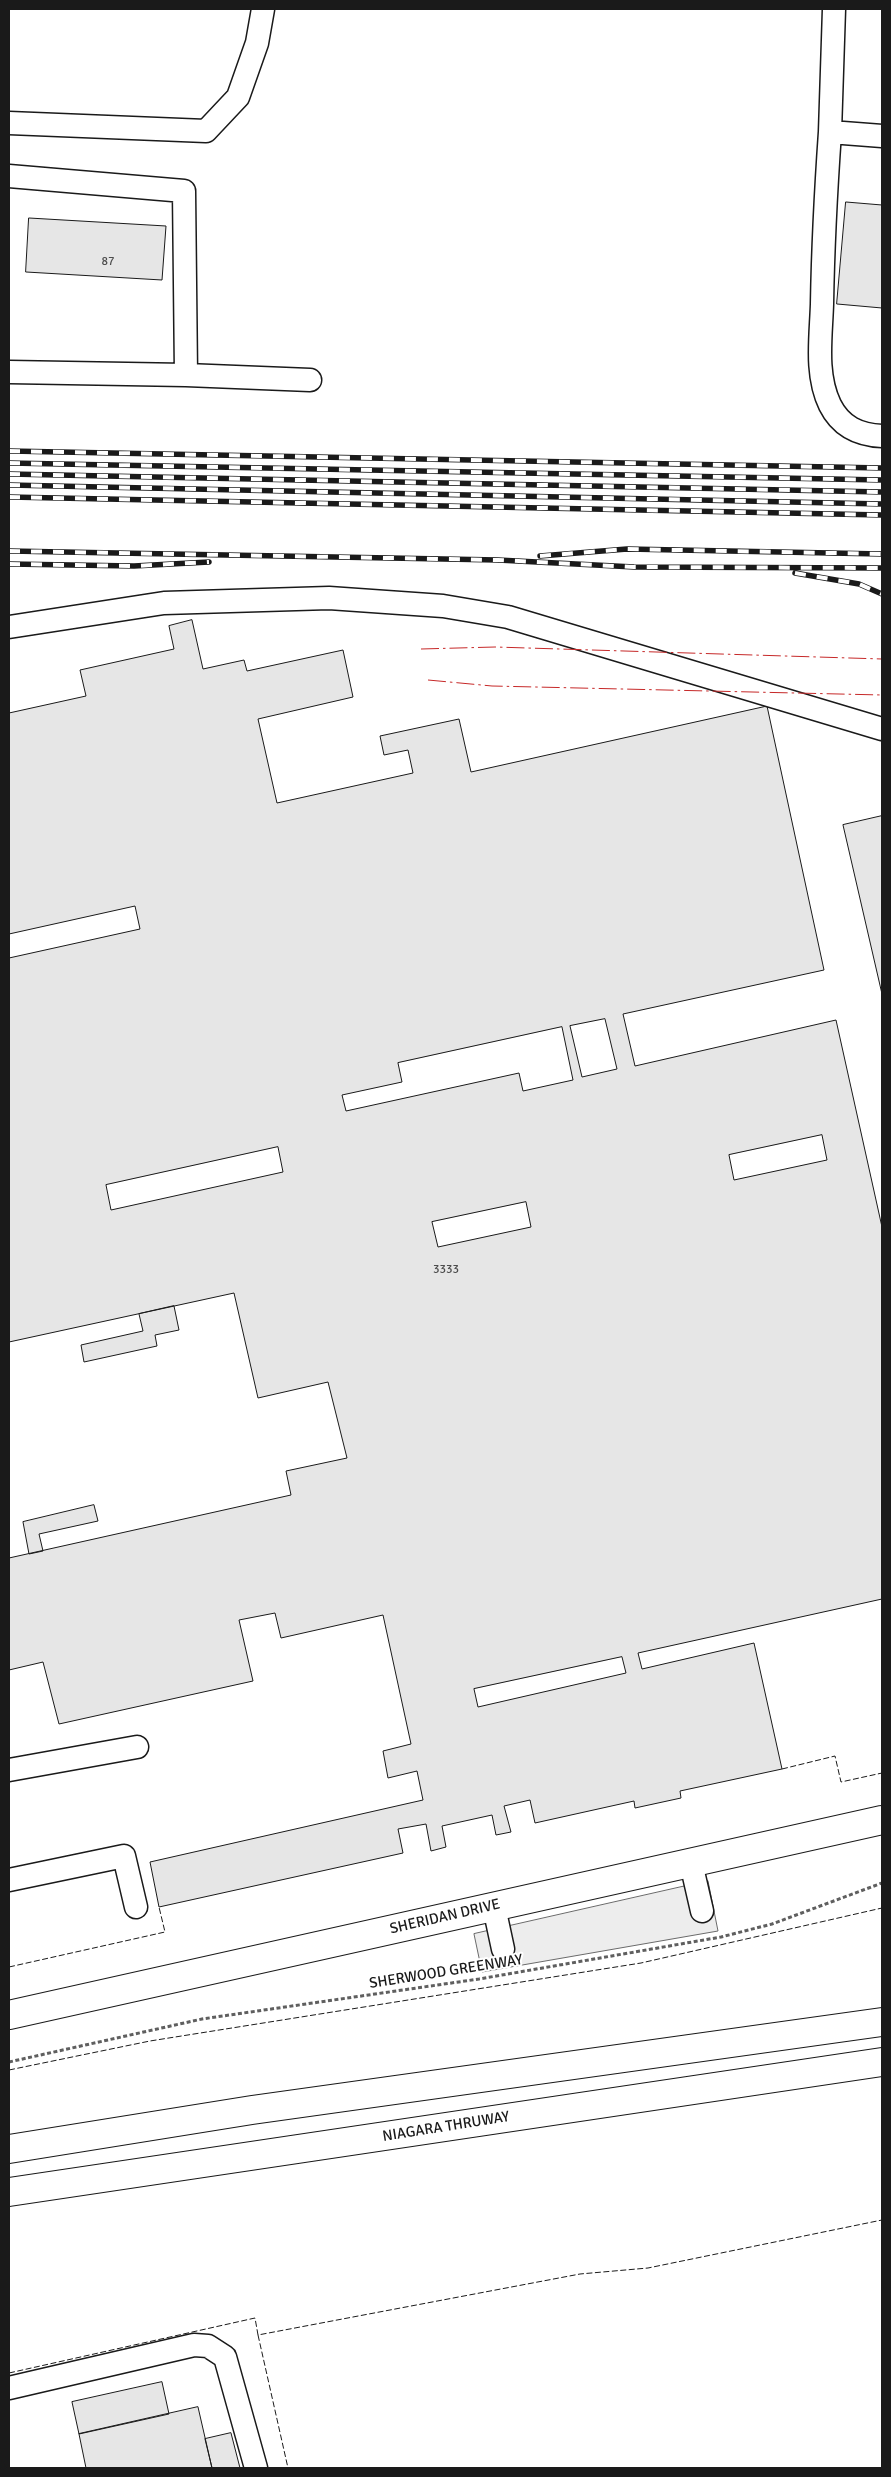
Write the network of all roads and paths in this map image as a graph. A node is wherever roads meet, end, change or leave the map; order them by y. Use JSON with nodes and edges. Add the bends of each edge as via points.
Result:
{"nodes":[{"id":1,"x":263,"y":9,"type":"edge"},
{"id":2,"x":834,"y":9,"type":"edge"},
{"id":3,"x":9,"y":123,"type":"edge"},
{"id":4,"x":830,"y":132,"type":"junction"},
{"id":5,"x":882,"y":136,"type":"edge"},
{"id":6,"x":9,"y":176,"type":"edge"},
{"id":7,"x":9,"y":372,"type":"edge"},
{"id":8,"x":186,"y":375,"type":"junction"},
{"id":9,"x":310,"y":380,"type":"dead end"},
{"id":10,"x":882,"y":436,"type":"edge"},
{"id":11,"x":9,"y":626,"type":"edge"},
{"id":12,"x":882,"y":729,"type":"edge"},
{"id":13,"x":137,"y":1747,"type":"dead end"},
{"id":14,"x":9,"y":1770,"type":"edge"},
{"id":15,"x":882,"y":1820,"type":"edge"},
{"id":16,"x":691,"y":1863,"type":"junction"},
{"id":17,"x":9,"y":1880,"type":"edge"},
{"id":18,"x":882,"y":1883,"type":"edge"},
{"id":19,"x":494,"y":1906,"type":"junction"},
{"id":20,"x":136,"y":1908,"type":"dead end"},
{"id":21,"x":702,"y":1911,"type":"dead end"},
{"id":22,"x":503,"y":1949,"type":"dead end"},
{"id":23,"x":9,"y":2015,"type":"edge"},
{"id":24,"x":882,"y":2022,"type":"edge"},
{"id":25,"x":9,"y":2062,"type":"edge"},
{"id":26,"x":882,"y":2062,"type":"edge"},
{"id":27,"x":9,"y":2149,"type":"edge"},
{"id":28,"x":9,"y":2192,"type":"edge"},
{"id":29,"x":9,"y":2388,"type":"edge"},
{"id":30,"x":256,"y":2468,"type":"edge"}],
"edges":[{"from":1,"to":3,"type":"lane","via":[[257,43],[238,97],[206,131]]},
{"from":2,"to":4,"type":"lane"},
{"from":4,"to":5,"type":"lane"},
{"from":4,"to":10,"type":"lane","via":[[824,215],[820,374],[830,405],[846,426],[866,436]]},
{"from":6,"to":8,"type":"lane","via":[[184,190]]},
{"from":7,"to":8,"type":"lane"},
{"from":8,"to":9,"type":"lane"},
{"from":11,"to":12,"type":"lane","via":[[164,603],[329,598],[443,606],[508,617]]},
{"from":13,"to":14,"type":"lane"},
{"from":15,"to":16,"type":"main road","name":"SHERIDAN DRIVE"},
{"from":16,"to":19,"type":"main road","name":"SHERIDAN DRIVE"},
{"from":16,"to":21,"type":"lane"},
{"from":17,"to":20,"type":"lane","via":[[124,1856]]},
{"from":18,"to":25,"type":"path","name":"SHERWOOD GREENWAY","via":[[772,1924],[721,1937],[480,1979],[202,2019]]},
{"from":19,"to":22,"type":"lane"},
{"from":19,"to":23,"type":"main road","name":"SHERIDAN DRIVE"},
{"from":24,"to":27,"type":"main road","via":[[252,2110]]},
{"from":26,"to":28,"type":"main road","name":"NIAGARA THRUWAY"},
{"from":29,"to":30,"type":"lane","via":[[194,2345],[208,2346],[225,2357]]}]}
